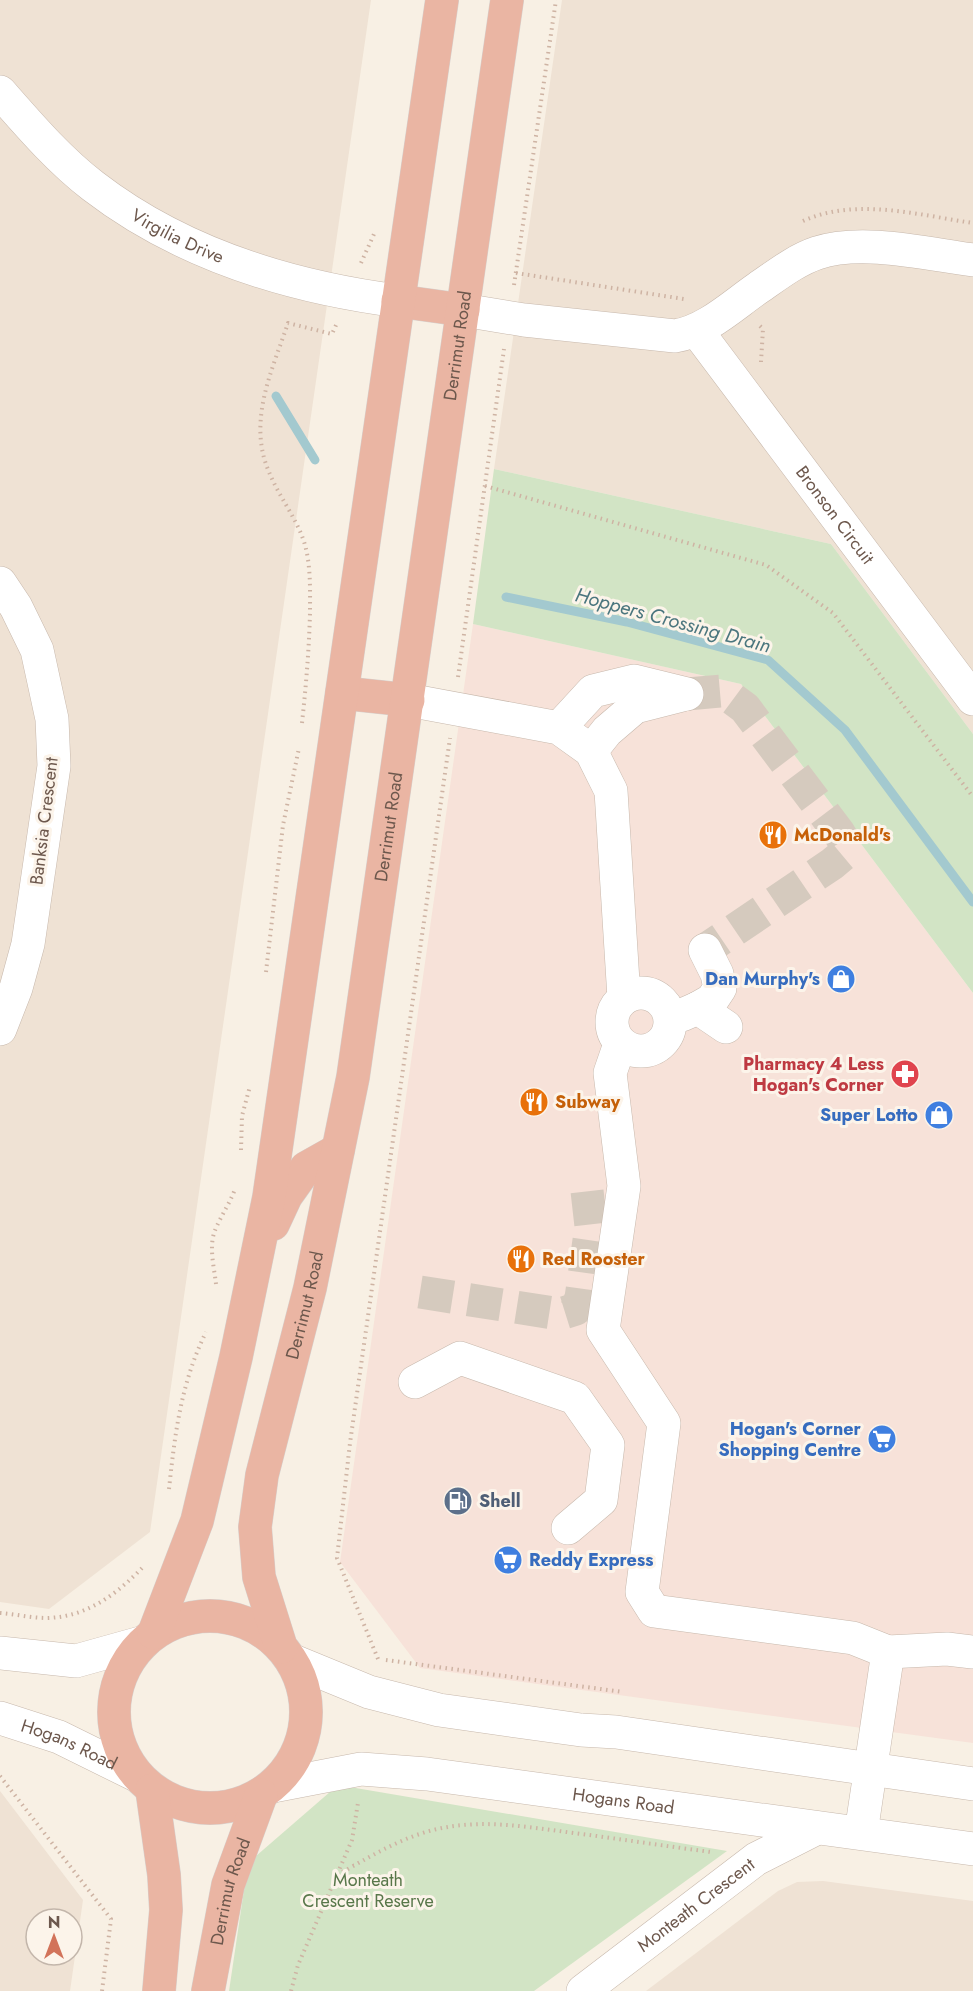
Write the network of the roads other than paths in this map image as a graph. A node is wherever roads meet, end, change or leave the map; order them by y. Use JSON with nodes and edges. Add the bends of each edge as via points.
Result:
{"nodes":[{"id":1,"x":442,"y":0,"type":"edge"},
{"id":2,"x":507,"y":0,"type":"edge"},
{"id":3,"x":0,"y":92,"type":"edge"},
{"id":4,"x":973,"y":260,"type":"edge"},
{"id":5,"x":398,"y":301,"type":"junction"},
{"id":6,"x":463,"y":310,"type":"junction"},
{"id":7,"x":695,"y":315,"type":"junction"},
{"id":8,"x":0,"y":583,"type":"edge"},
{"id":9,"x":342,"y":693,"type":"junction"},
{"id":10,"x":973,"y":699,"type":"edge"},
{"id":11,"x":408,"y":700,"type":"junction"},
{"id":12,"x":559,"y":728,"type":"junction"},
{"id":13,"x":591,"y":751,"type":"junction"},
{"id":14,"x":705,"y":950,"type":"dead end"},
{"id":15,"x":624,"y":998,"type":"junction"},
{"id":16,"x":684,"y":1014,"type":"junction"},
{"id":17,"x":726,"y":1028,"type":"dead end"},
{"id":18,"x":0,"y":1029,"type":"edge"},
{"id":19,"x":620,"y":1044,"type":"junction"},
{"id":20,"x":338,"y":1150,"type":"junction"},
{"id":21,"x":256,"y":1261,"type":"junction"},
{"id":22,"x":415,"y":1382,"type":"dead end"},
{"id":23,"x":568,"y":1528,"type":"dead end"},
{"id":24,"x":149,"y":1638,"type":"junction"},
{"id":25,"x":888,"y":1652,"type":"junction"},
{"id":26,"x":973,"y":1652,"type":"edge"},
{"id":27,"x":0,"y":1653,"type":"edge"},
{"id":28,"x":286,"y":1653,"type":"junction"},
{"id":29,"x":0,"y":1718,"type":"edge"},
{"id":30,"x":870,"y":1770,"type":"junction"},
{"id":31,"x":144,"y":1782,"type":"junction"},
{"id":32,"x":973,"y":1784,"type":"edge"},
{"id":33,"x":267,"y":1790,"type":"junction"},
{"id":34,"x":817,"y":1828,"type":"junction"},
{"id":35,"x":861,"y":1833,"type":"junction"},
{"id":36,"x":973,"y":1849,"type":"edge"},
{"id":37,"x":159,"y":1991,"type":"edge"},
{"id":38,"x":208,"y":1991,"type":"edge"},
{"id":39,"x":583,"y":1991,"type":"edge"}],
"edges":[{"from":1,"to":5,"type":"highway"},
{"from":2,"to":6,"type":"highway","name":"Derrimut Road"},
{"from":3,"to":5,"type":"street","name":"Virgilia Drive","via":[[39,136],[93,185],[150,223],[260,271],[347,294]]},
{"from":4,"to":7,"type":"street","via":[[844,247],[817,253]]},
{"from":5,"to":6,"type":"highway"},
{"from":5,"to":9,"type":"highway"},
{"from":6,"to":7,"type":"street","via":[[658,336],[675,336]]},
{"from":6,"to":11,"type":"highway","name":"Derrimut Road"},
{"from":7,"to":10,"type":"street","name":"Bronson Circuit"},
{"from":8,"to":18,"type":"street","name":"Banksia Crescent","via":[[37,650],[52,719],[54,766],[28,944]]},
{"from":9,"to":11,"type":"highway"},
{"from":9,"to":21,"type":"highway","via":[[269,1197]]},
{"from":11,"to":12,"type":"street"},
{"from":11,"to":20,"type":"highway","name":"Derrimut Road","via":[[353,1077]]},
{"from":12,"to":13,"type":"street"},
{"from":12,"to":13,"type":"street","via":[[593,691],[634,681],[687,694],[635,707]]},
{"from":13,"to":15,"type":"street","via":[[611,791]]},
{"from":14,"to":16,"type":"street","via":[[720,988],[712,1000]]},
{"from":15,"to":16,"type":"street","via":[[648,993],[667,1008]]},
{"from":15,"to":19,"type":"street","via":[[615,1006],[611,1026]]},
{"from":16,"to":17,"type":"street"},
{"from":16,"to":19,"type":"street","via":[[653,1049],[641,1052]]},
{"from":19,"to":25,"type":"street","via":[[610,1073],[624,1186],[603,1330],[664,1423],[642,1592],[654,1611],[853,1638]]},
{"from":20,"to":21,"type":"highway","via":[[306,1168],[286,1196]]},
{"from":20,"to":28,"type":"highway","name":"Derrimut Road","via":[[310,1288],[262,1475],[255,1527],[259,1577]]},
{"from":21,"to":24,"type":"highway","via":[[197,1521]]},
{"from":22,"to":23,"type":"street","via":[[460,1358],[575,1398],[608,1444],[601,1500]]},
{"from":24,"to":27,"type":"street","via":[[76,1661]]},
{"from":24,"to":28,"type":"highway","via":[[186,1619],[220,1616],[253,1626]]},
{"from":24,"to":31,"type":"highway","via":[[125,1665],[115,1692],[113,1721],[120,1750]]},
{"from":25,"to":26,"type":"street"},
{"from":25,"to":30,"type":"street"},
{"from":28,"to":30,"type":"street","via":[[369,1692],[439,1710]]},
{"from":28,"to":33,"type":"highway","via":[[305,1692],[306,1727],[295,1759]]},
{"from":29,"to":31,"type":"street","name":"Hogans Road","via":[[59,1737]]},
{"from":30,"to":32,"type":"street"},
{"from":30,"to":35,"type":"street"},
{"from":31,"to":33,"type":"highway","via":[[177,1803],[206,1809],[234,1806]]},
{"from":31,"to":37,"type":"highway","via":[[164,1875],[166,1910]]},
{"from":33,"to":34,"type":"street","name":"Hogans Road","via":[[361,1769],[427,1774]]},
{"from":33,"to":38,"type":"highway","name":"Derrimut Road","via":[[228,1885]]},
{"from":34,"to":35,"type":"street","name":"Hogans Road"},
{"from":34,"to":39,"type":"street","name":"Monteath Crescent","via":[[756,1860]]},
{"from":35,"to":36,"type":"street","name":"Hogans Road"}]}
